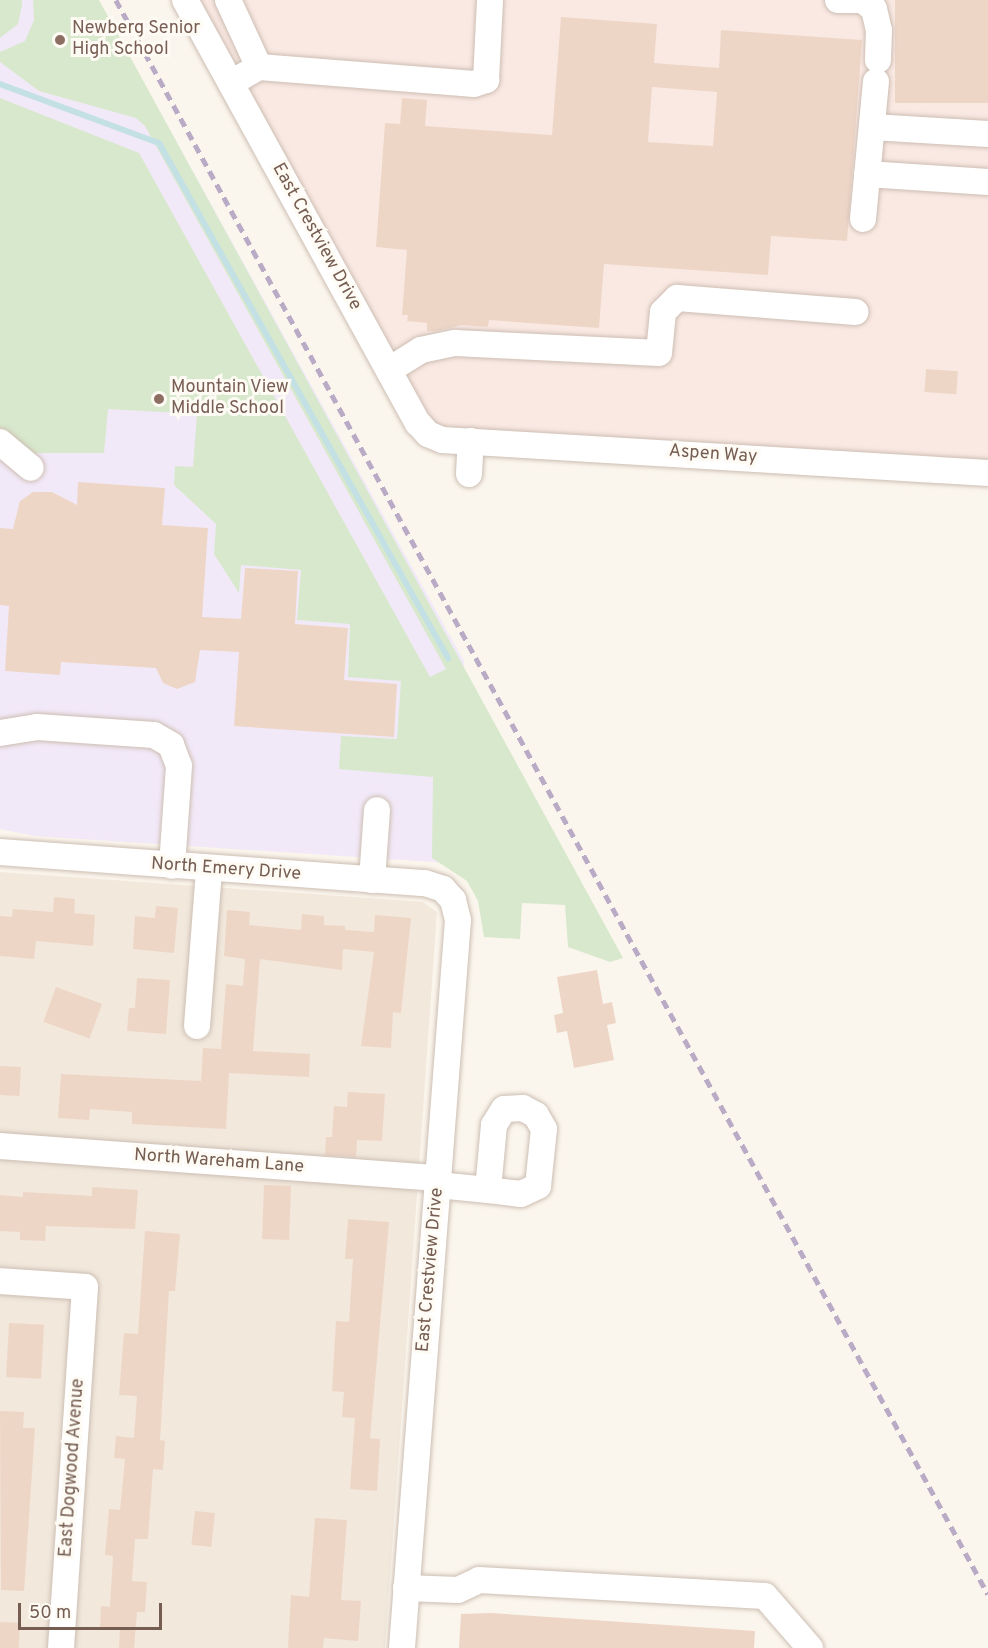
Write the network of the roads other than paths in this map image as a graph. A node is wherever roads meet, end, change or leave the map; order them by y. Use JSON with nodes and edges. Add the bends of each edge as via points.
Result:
{"nodes":[{"id":1,"x":185,"y":0,"type":"edge"},
{"id":2,"x":228,"y":0,"type":"edge"},
{"id":3,"x":490,"y":0,"type":"edge"},
{"id":4,"x":838,"y":0,"type":"edge"},
{"id":5,"x":865,"y":1,"type":"edge"},
{"id":6,"x":259,"y":67,"type":"junction"},
{"id":7,"x":231,"y":83,"type":"junction"},
{"id":8,"x":872,"y":127,"type":"junction"},
{"id":9,"x":988,"y":134,"type":"edge"},
{"id":10,"x":867,"y":174,"type":"junction"},
{"id":11,"x":988,"y":182,"type":"edge"},
{"id":12,"x":863,"y":219,"type":"dead end"},
{"id":13,"x":855,"y":312,"type":"dead end"},
{"id":14,"x":389,"y":370,"type":"junction"},
{"id":15,"x":471,"y":441,"type":"junction"},
{"id":16,"x":0,"y":442,"type":"edge"},
{"id":17,"x":31,"y":468,"type":"dead end"},
{"id":18,"x":988,"y":473,"type":"edge"},
{"id":19,"x":469,"y":474,"type":"dead end"},
{"id":20,"x":0,"y":732,"type":"edge"},
{"id":21,"x":377,"y":810,"type":"dead end"},
{"id":22,"x":0,"y":852,"type":"edge"},
{"id":23,"x":172,"y":866,"type":"junction"},
{"id":24,"x":208,"y":868,"type":"junction"},
{"id":25,"x":372,"y":880,"type":"junction"},
{"id":26,"x":448,"y":894,"type":"joint"},
{"id":27,"x":198,"y":1026,"type":"dead end"},
{"id":28,"x":0,"y":1146,"type":"edge"},
{"id":29,"x":438,"y":1182,"type":"junction"},
{"id":30,"x":488,"y":1190,"type":"dead end"},
{"id":31,"x":0,"y":1281,"type":"edge"},
{"id":32,"x":406,"y":1588,"type":"junction"},
{"id":33,"x":61,"y":1648,"type":"edge"},
{"id":34,"x":402,"y":1648,"type":"edge"},
{"id":35,"x":810,"y":1648,"type":"edge"}],
"edges":[{"from":1,"to":7,"type":"street","name":"East Crestview Drive"},
{"from":2,"to":6,"type":"street"},
{"from":3,"to":6,"type":"street","via":[[486,80],[474,84]]},
{"from":4,"to":5,"type":"street"},
{"from":5,"to":8,"type":"street","via":[[874,9],[879,30]]},
{"from":6,"to":7,"type":"street"},
{"from":7,"to":14,"type":"street","name":"East Crestview Drive"},
{"from":8,"to":9,"type":"street"},
{"from":8,"to":10,"type":"street"},
{"from":10,"to":11,"type":"street"},
{"from":10,"to":12,"type":"street"},
{"from":13,"to":14,"type":"street","via":[[677,298],[663,312],[658,353],[455,343],[421,350]]},
{"from":14,"to":15,"type":"street","name":"East Crestview Drive","via":[[428,434]]},
{"from":15,"to":18,"type":"street","name":"Aspen Way"},
{"from":15,"to":19,"type":"street"},
{"from":16,"to":17,"type":"street"},
{"from":20,"to":23,"type":"street","via":[[37,727],[154,735],[171,745],[179,766]]},
{"from":21,"to":25,"type":"street"},
{"from":22,"to":23,"type":"street","name":"North Emery Drive"},
{"from":23,"to":24,"type":"street","name":"North Emery Drive"},
{"from":24,"to":25,"type":"street","name":"North Emery Drive"},
{"from":24,"to":27,"type":"street"},
{"from":25,"to":26,"type":"street","name":"North Emery Drive","via":[[432,884]]},
{"from":26,"to":29,"type":"street","name":"East Crestview Drive","via":[[458,920]]},
{"from":28,"to":29,"type":"street","name":"North Wareham Lane"},
{"from":29,"to":30,"type":"street","name":"North Wareham Lane"},
{"from":29,"to":32,"type":"street","name":"East Crestview Drive"},
{"from":31,"to":33,"type":"street","name":"East Dogwood Avenue","via":[[86,1287]]},
{"from":32,"to":34,"type":"street","name":"East Crestview Drive"},
{"from":32,"to":35,"type":"street","via":[[458,1590],[479,1580],[765,1596]]}]}
